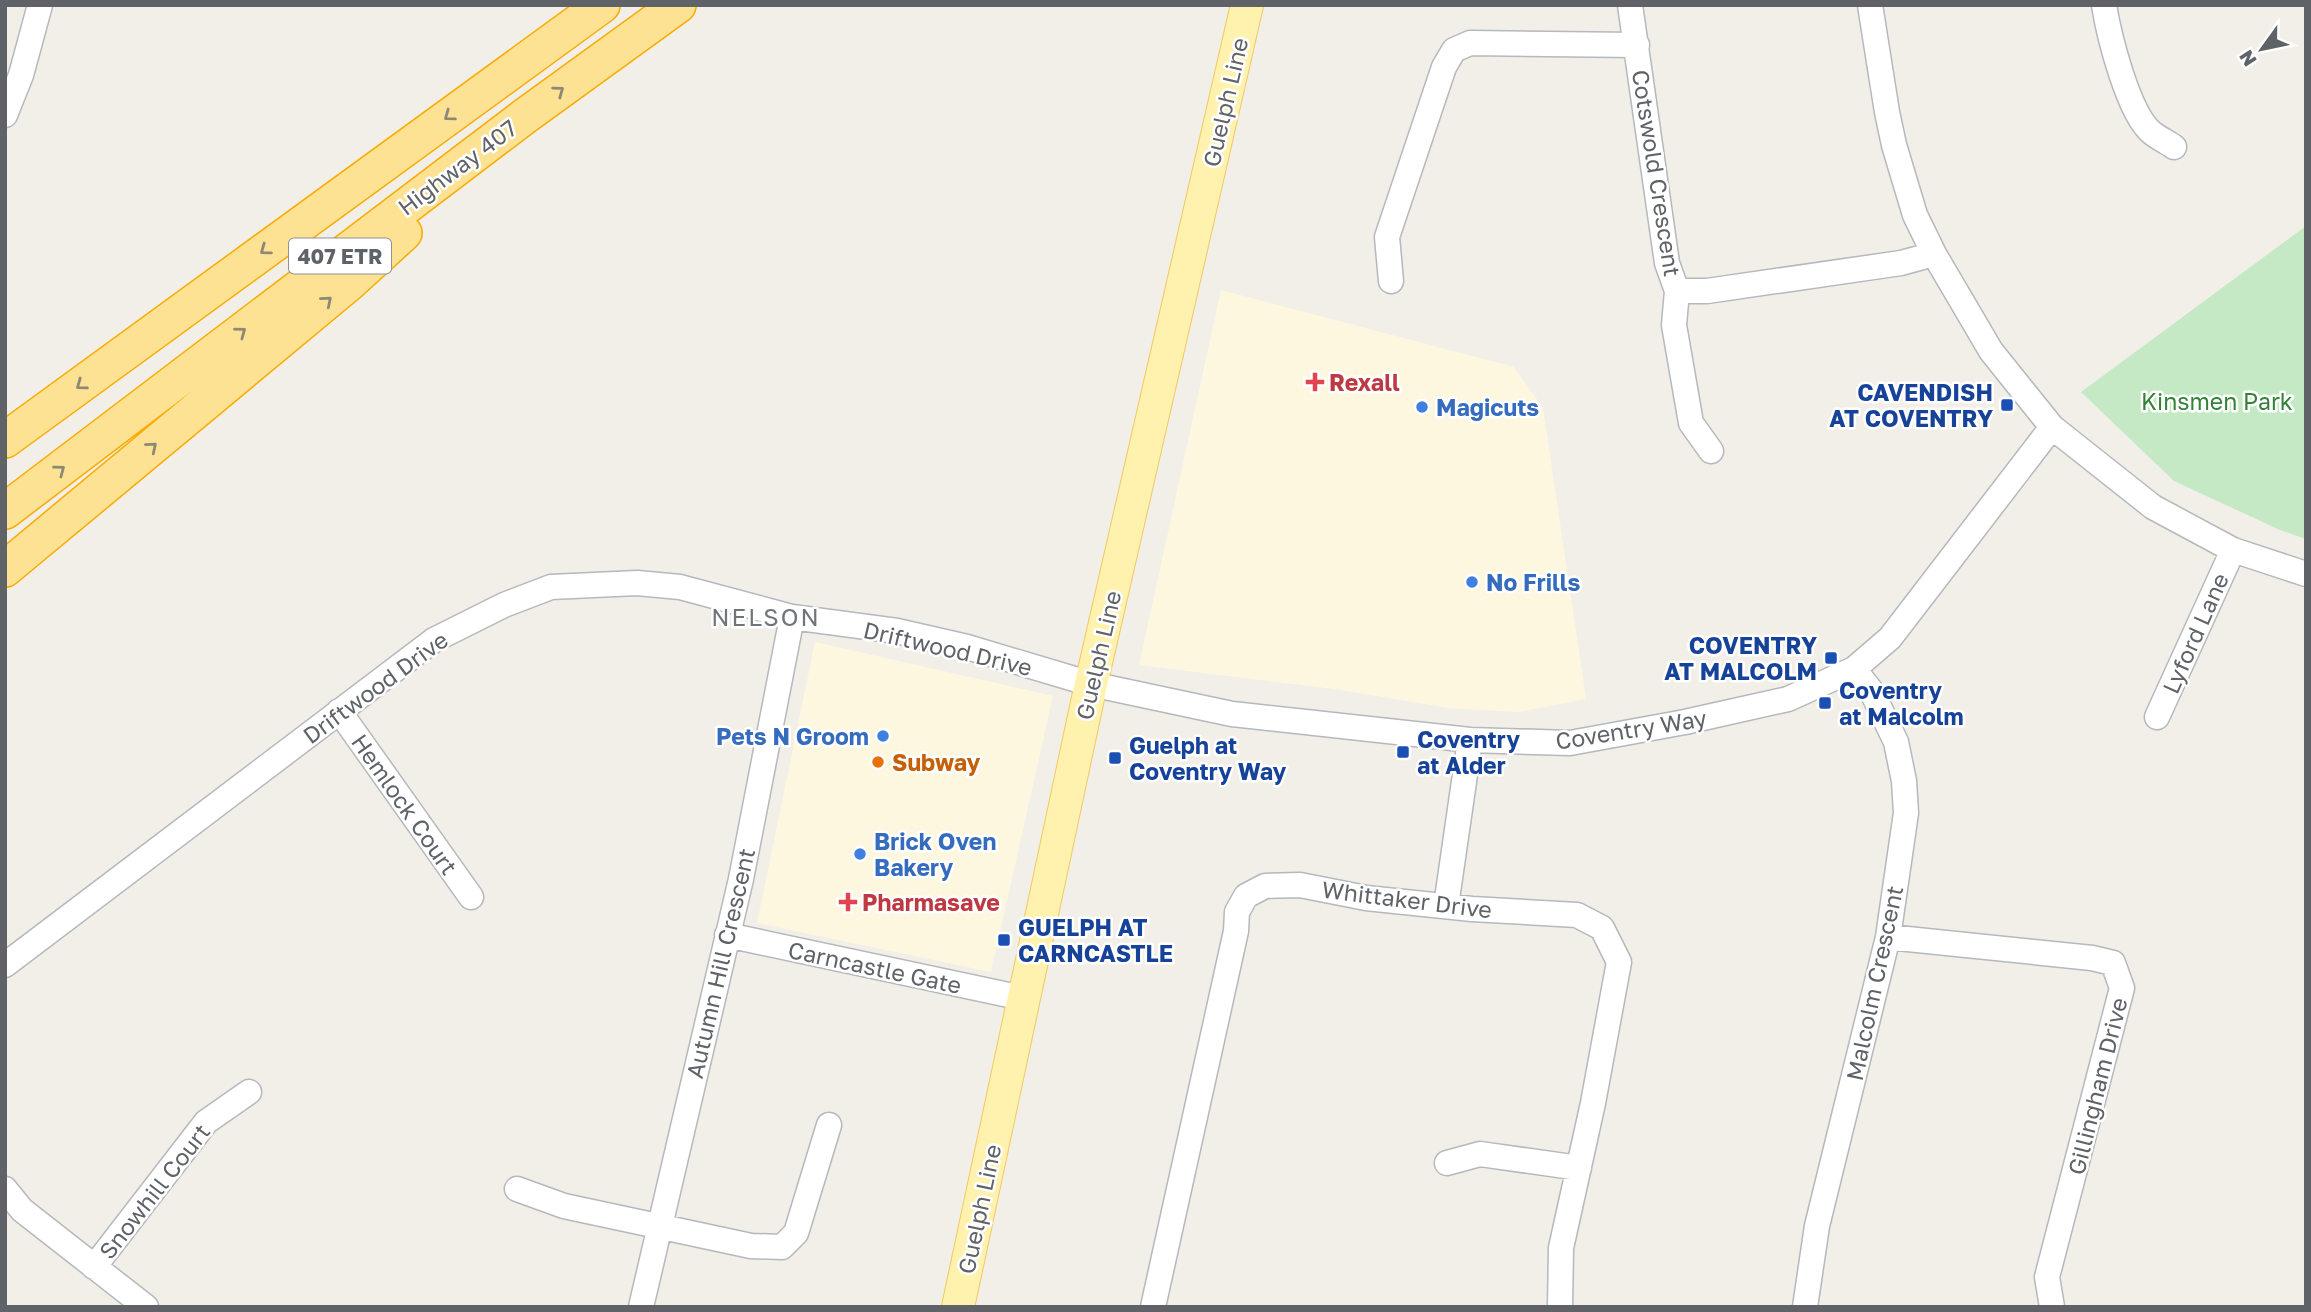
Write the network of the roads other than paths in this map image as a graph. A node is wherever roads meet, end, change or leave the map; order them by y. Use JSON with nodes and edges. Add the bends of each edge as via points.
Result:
{"nodes":[{"id":1,"x":40,"y":5,"type":"edge"},
{"id":2,"x":602,"y":5,"type":"edge"},
{"id":3,"x":678,"y":5,"type":"edge"},
{"id":4,"x":1247,"y":5,"type":"edge"},
{"id":5,"x":1630,"y":5,"type":"edge"},
{"id":6,"x":1870,"y":5,"type":"edge"},
{"id":7,"x":2104,"y":5,"type":"edge"},
{"id":8,"x":1637,"y":45,"type":"junction"},
{"id":9,"x":5,"y":115,"type":"edge"},
{"id":10,"x":525,"y":116,"type":"junction"},
{"id":11,"x":2174,"y":147,"type":"dead end"},
{"id":12,"x":1934,"y":254,"type":"junction"},
{"id":13,"x":1391,"y":281,"type":"dead end"},
{"id":14,"x":1677,"y":291,"type":"junction"},
{"id":15,"x":2053,"y":427,"type":"junction"},
{"id":16,"x":5,"y":440,"type":"edge"},
{"id":17,"x":1711,"y":451,"type":"dead end"},
{"id":18,"x":5,"y":511,"type":"edge"},
{"id":19,"x":2233,"y":550,"type":"junction"},
{"id":20,"x":5,"y":569,"type":"edge"},
{"id":21,"x":2306,"y":574,"type":"edge"},
{"id":22,"x":792,"y":617,"type":"junction"},
{"id":23,"x":1854,"y":669,"type":"junction"},
{"id":24,"x":1091,"y":684,"type":"junction"},
{"id":25,"x":339,"y":711,"type":"junction"},
{"id":26,"x":2157,"y":717,"type":"dead end"},
{"id":27,"x":1470,"y":740,"type":"junction"},
{"id":28,"x":471,"y":897,"type":"dead end"},
{"id":29,"x":1446,"y":906,"type":"junction"},
{"id":30,"x":727,"y":935,"type":"junction"},
{"id":31,"x":1888,"y":937,"type":"junction"},
{"id":32,"x":5,"y":964,"type":"edge"},
{"id":33,"x":1023,"y":998,"type":"junction"},
{"id":34,"x":249,"y":1092,"type":"dead end"},
{"id":35,"x":830,"y":1125,"type":"dead end"},
{"id":36,"x":1447,"y":1163,"type":"dead end"},
{"id":37,"x":1579,"y":1167,"type":"junction"},
{"id":38,"x":5,"y":1189,"type":"edge"},
{"id":39,"x":517,"y":1189,"type":"dead end"},
{"id":40,"x":661,"y":1227,"type":"junction"},
{"id":41,"x":94,"y":1267,"type":"junction"},
{"id":42,"x":146,"y":1307,"type":"edge"},
{"id":43,"x":642,"y":1307,"type":"edge"},
{"id":44,"x":958,"y":1307,"type":"edge"},
{"id":45,"x":1153,"y":1307,"type":"edge"},
{"id":46,"x":1560,"y":1307,"type":"edge"},
{"id":47,"x":1805,"y":1307,"type":"edge"},
{"id":48,"x":2052,"y":1307,"type":"edge"}],
"edges":[{"from":1,"to":9,"type":"street"},
{"from":2,"to":16,"type":"highway","name":"Highway 407","number":"407 ETR","one_way":true},
{"from":10,"to":3,"type":"highway","name":"Highway 407","number":"407 ETR","one_way":true},
{"from":4,"to":24,"type":"main road","name":"Guelph Line"},
{"from":5,"to":8,"type":"street","name":"Cotswold Crescent"},
{"from":6,"to":12,"type":"street","via":[[1894,145],[1915,215]]},
{"from":7,"to":11,"type":"street","via":[[2136,113],[2150,131]]},
{"from":8,"to":13,"type":"street","via":[[1470,43],[1454,50],[1444,67],[1387,237]]},
{"from":8,"to":14,"type":"street","name":"Cotswold Crescent","via":[[1667,263]]},
{"from":18,"to":10,"type":"highway","name":"Highway 407","number":"407 ETR","one_way":true},
{"from":20,"to":10,"type":"highway","one_way":true,"via":[[348,284]]},
{"from":12,"to":14,"type":"street","name":"Cotswold Crescent","via":[[1707,291]]},
{"from":12,"to":15,"type":"street","via":[[1992,352]]},
{"from":14,"to":17,"type":"street","via":[[1674,324],[1691,423]]},
{"from":15,"to":19,"type":"street","via":[[2153,507]]},
{"from":15,"to":23,"type":"street","name":"Coventry Way","via":[[1890,638]]},
{"from":19,"to":21,"type":"street"},
{"from":19,"to":26,"type":"street","name":"Lyford Lane"},
{"from":22,"to":24,"type":"street","name":"Driftwood Drive","via":[[897,631]]},
{"from":22,"to":25,"type":"street","name":"Driftwood Drive","via":[[680,587],[637,583],[551,587],[434,640]]},
{"from":22,"to":30,"type":"street","name":"Autumn Hill Crescent"},
{"from":23,"to":27,"type":"street","name":"Coventry Way","via":[[1788,699],[1583,741]]},
{"from":23,"to":31,"type":"street","name":"Malcolm Crescent","via":[[1872,692],[1896,743],[1904,781],[1906,813]]},
{"from":24,"to":27,"type":"street","name":"Coventry Way","via":[[1258,718]]},
{"from":24,"to":33,"type":"main road","name":"Guelph Line"},
{"from":25,"to":28,"type":"street","name":"Hemlock Court"},
{"from":25,"to":32,"type":"street","name":"Driftwood Drive"},
{"from":27,"to":29,"type":"street"},
{"from":29,"to":37,"type":"street","name":"Whittaker Drive","via":[[1577,915],[1602,928],[1619,962]]},
{"from":29,"to":45,"type":"street","name":"Whittaker Drive","via":[[1300,885],[1265,886],[1246,896],[1237,912]]},
{"from":30,"to":33,"type":"street","name":"Carncastle Gate"},
{"from":30,"to":40,"type":"street","name":"Autumn Hill Crescent"},
{"from":31,"to":47,"type":"street","name":"Malcolm Crescent","via":[[1817,1226]]},
{"from":31,"to":48,"type":"street","name":"Gillingham Drive","via":[[2113,963],[2122,988],[2047,1277]]},
{"from":33,"to":44,"type":"main road","name":"Guelph Line"},
{"from":34,"to":41,"type":"street","name":"Snowhill Court","via":[[206,1122]]},
{"from":35,"to":40,"type":"street","via":[[796,1233],[782,1247],[751,1246]]},
{"from":36,"to":37,"type":"street","via":[[1480,1154]]},
{"from":37,"to":46,"type":"street","name":"Whittaker Drive","via":[[1562,1248]]},
{"from":38,"to":41,"type":"street","via":[[22,1210]]},
{"from":39,"to":40,"type":"street","via":[[564,1206]]},
{"from":40,"to":43,"type":"street","name":"Autumn Hill Crescent"},
{"from":41,"to":42,"type":"street"}]}
